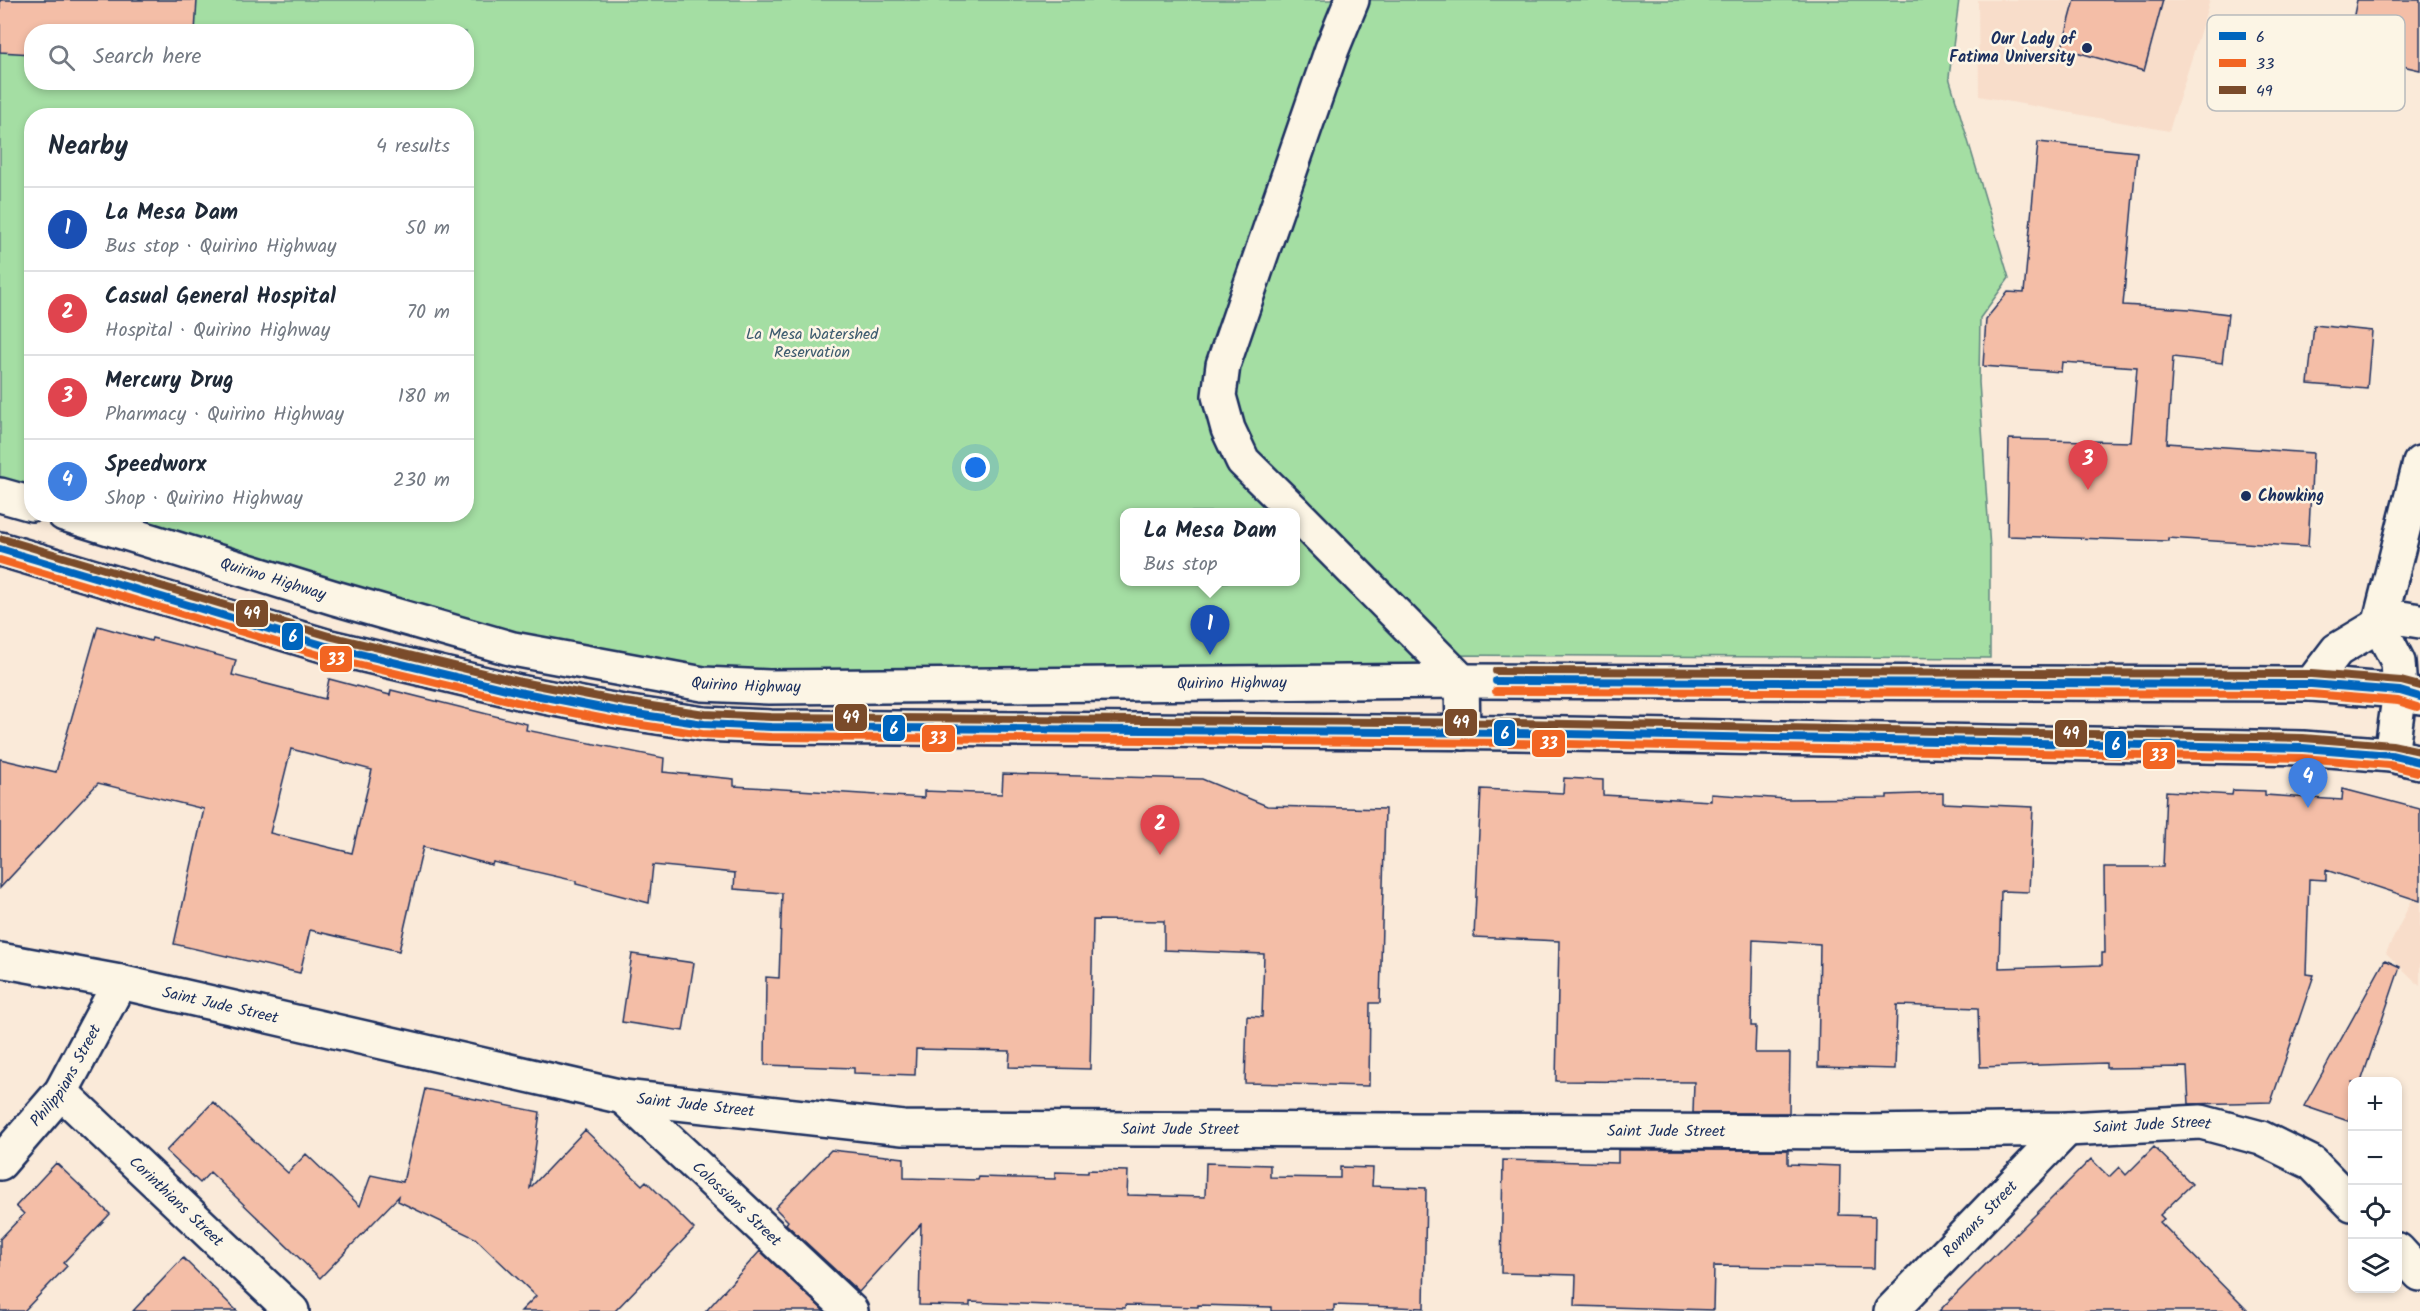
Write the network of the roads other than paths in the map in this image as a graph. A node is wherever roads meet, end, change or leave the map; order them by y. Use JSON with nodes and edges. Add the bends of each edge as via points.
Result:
{"nodes":[{"id":1,"x":1352,"y":0,"type":"edge"},
{"id":2,"x":2420,"y":463,"type":"edge"},
{"id":3,"x":0,"y":495,"type":"edge"},
{"id":4,"x":24,"y":502,"type":"edge"},
{"id":5,"x":1290,"y":508,"type":"edge"},
{"id":6,"x":1300,"y":518,"type":"edge"},
{"id":7,"x":90,"y":522,"type":"edge"},
{"id":8,"x":0,"y":549,"type":"edge"},
{"id":9,"x":2380,"y":620,"type":"junction"},
{"id":10,"x":2420,"y":621,"type":"edge"},
{"id":11,"x":1462,"y":681,"type":"junction"},
{"id":12,"x":2311,"y":684,"type":"junction"},
{"id":13,"x":2410,"y":694,"type":"edge"},
{"id":14,"x":1463,"y":733,"type":"junction"},
{"id":15,"x":2405,"y":759,"type":"edge"},
{"id":16,"x":0,"y":960,"type":"edge"},
{"id":17,"x":120,"y":982,"type":"junction"},
{"id":18,"x":61,"y":1092,"type":"junction"},
{"id":19,"x":623,"y":1097,"type":"junction"},
{"id":20,"x":2067,"y":1129,"type":"junction"},
{"id":21,"x":0,"y":1163,"type":"edge"},
{"id":22,"x":2348,"y":1200,"type":"edge"},
{"id":23,"x":2402,"y":1255,"type":"edge"},
{"id":24,"x":2420,"y":1274,"type":"edge"},
{"id":25,"x":292,"y":1311,"type":"edge"},
{"id":26,"x":851,"y":1311,"type":"edge"},
{"id":27,"x":1891,"y":1311,"type":"edge"}],
"edges":[{"from":1,"to":5,"type":"street","via":[[1227,354],[1219,396],[1243,461]]},
{"from":2,"to":9,"type":"street"},
{"from":3,"to":4,"type":"street"},
{"from":6,"to":11,"type":"street"},
{"from":7,"to":11,"type":"street","name":"Quirino Highway","via":[[513,649],[704,684],[781,687]]},
{"from":8,"to":14,"type":"street","via":[[326,646],[519,692],[704,724]]},
{"from":9,"to":10,"type":"street"},
{"from":9,"to":12,"type":"street","via":[[2337,650]]},
{"from":9,"to":13,"type":"street"},
{"from":11,"to":12,"type":"street","name":"Quirino Highway"},
{"from":11,"to":14,"type":"street"},
{"from":12,"to":13,"type":"street","name":"Quirino Highway"},
{"from":13,"to":15,"type":"street"},
{"from":14,"to":15,"type":"street","via":[[2302,748]]},
{"from":16,"to":17,"type":"street","name":"Saint Jude Street"},
{"from":17,"to":18,"type":"street","name":"Philippians Street"},
{"from":17,"to":19,"type":"street","name":"Saint Jude Street"},
{"from":18,"to":21,"type":"street","name":"Philippians Street"},
{"from":18,"to":25,"type":"street","name":"Corinthians Street"},
{"from":19,"to":20,"type":"street","name":"Saint Jude Street","via":[[903,1128],[1863,1132]]},
{"from":19,"to":26,"type":"street","name":"Colossians Street"},
{"from":20,"to":22,"type":"street","name":"Saint Jude Street","via":[[2201,1122],[2261,1138],[2312,1163]]},
{"from":20,"to":27,"type":"street","name":"Romans Street"},
{"from":23,"to":24,"type":"street"}]}
